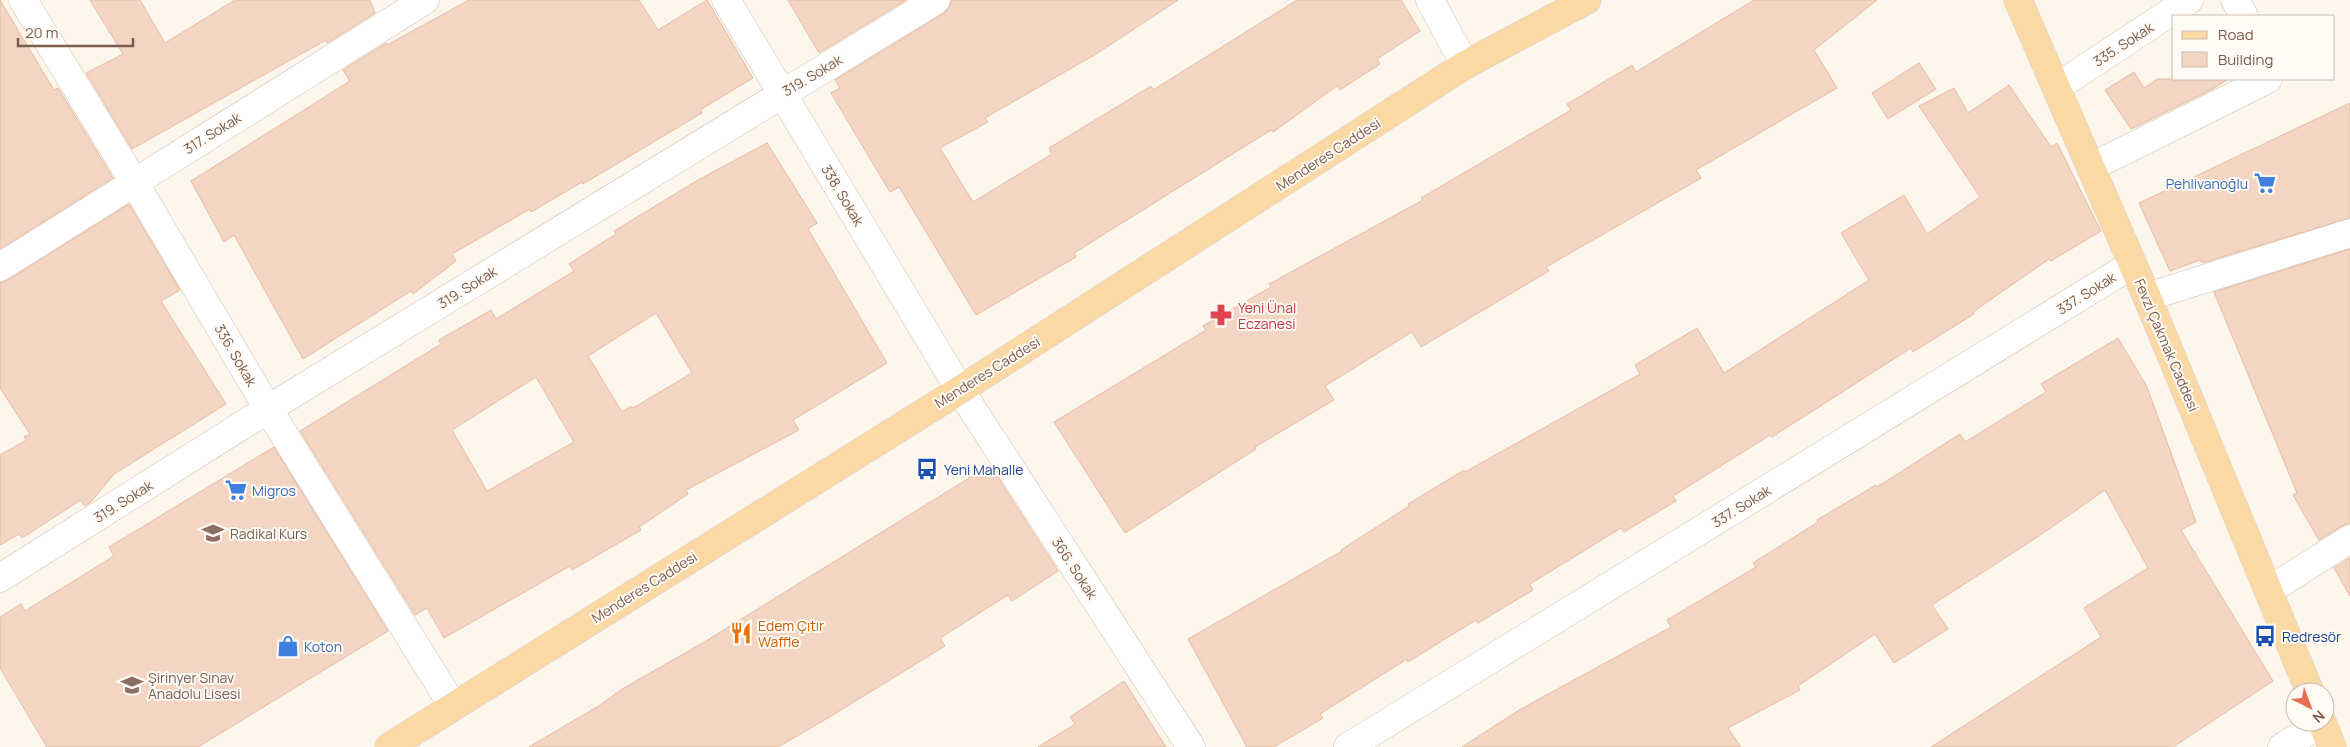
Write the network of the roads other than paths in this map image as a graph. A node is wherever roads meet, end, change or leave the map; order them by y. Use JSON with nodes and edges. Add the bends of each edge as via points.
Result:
{"nodes":[{"id":1,"x":23,"y":0,"type":"edge"},
{"id":2,"x":425,"y":0,"type":"edge"},
{"id":3,"x":726,"y":0,"type":"edge"},
{"id":4,"x":936,"y":0,"type":"edge"},
{"id":5,"x":1430,"y":0,"type":"edge"},
{"id":6,"x":1587,"y":0,"type":"edge"},
{"id":7,"x":2018,"y":0,"type":"edge"},
{"id":8,"x":2189,"y":0,"type":"edge"},
{"id":9,"x":2235,"y":0,"type":"edge"},
{"id":10,"x":2243,"y":15,"type":"edge"},
{"id":11,"x":1466,"y":65,"type":"junction"},
{"id":12,"x":2266,"y":80,"type":"edge"},
{"id":13,"x":2057,"y":87,"type":"junction"},
{"id":14,"x":782,"y":94,"type":"junction"},
{"id":15,"x":2091,"y":168,"type":"junction"},
{"id":16,"x":134,"y":182,"type":"junction"},
{"id":17,"x":2350,"y":234,"type":"edge"},
{"id":18,"x":2133,"y":264,"type":"junction"},
{"id":19,"x":0,"y":267,"type":"edge"},
{"id":20,"x":2147,"y":297,"type":"junction"},
{"id":21,"x":960,"y":390,"type":"junction"},
{"id":22,"x":268,"y":409,"type":"junction"},
{"id":23,"x":2350,"y":539,"type":"edge"},
{"id":24,"x":0,"y":578,"type":"edge"},
{"id":25,"x":2268,"y":591,"type":"junction"},
{"id":26,"x":2306,"y":682,"type":"edge"},
{"id":27,"x":453,"y":706,"type":"junction"},
{"id":28,"x":2306,"y":732,"type":"edge"},
{"id":29,"x":2326,"y":732,"type":"edge"},
{"id":30,"x":389,"y":747,"type":"edge"},
{"id":31,"x":1191,"y":747,"type":"edge"},
{"id":32,"x":1348,"y":747,"type":"edge"},
{"id":33,"x":2282,"y":747,"type":"edge"},
{"id":34,"x":2332,"y":747,"type":"edge"}],
"edges":[{"from":1,"to":16,"type":"street","name":"336. Sokak"},
{"from":2,"to":16,"type":"street","name":"317. Sokak"},
{"from":3,"to":14,"type":"street","name":"338. Sokak"},
{"from":4,"to":14,"type":"street","name":"319. Sokak"},
{"from":5,"to":11,"type":"street"},
{"from":6,"to":11,"type":"main road","name":"Menderes Caddesi"},
{"from":7,"to":13,"type":"main road","name":"Fevzi Çakmak Caddesi"},
{"from":8,"to":13,"type":"street","name":"335. Sokak"},
{"from":9,"to":10,"type":"street"},
{"from":11,"to":21,"type":"main road","name":"Menderes Caddesi"},
{"from":12,"to":15,"type":"street"},
{"from":13,"to":15,"type":"main road","name":"Fevzi Çakmak Caddesi"},
{"from":14,"to":21,"type":"street","name":"338. Sokak"},
{"from":14,"to":22,"type":"street","name":"319. Sokak"},
{"from":15,"to":18,"type":"main road","name":"Fevzi Çakmak Caddesi"},
{"from":16,"to":19,"type":"street","name":"317. Sokak"},
{"from":16,"to":22,"type":"street","name":"336. Sokak"},
{"from":17,"to":20,"type":"street"},
{"from":18,"to":20,"type":"main road","name":"Fevzi Çakmak Caddesi"},
{"from":18,"to":32,"type":"street","name":"337. Sokak"},
{"from":20,"to":25,"type":"main road","name":"Fevzi Çakmak Caddesi"},
{"from":21,"to":27,"type":"main road","name":"Menderes Caddesi"},
{"from":21,"to":31,"type":"street","name":"366. Sokak"},
{"from":22,"to":24,"type":"street","name":"319. Sokak"},
{"from":22,"to":27,"type":"street","name":"336. Sokak"},
{"from":23,"to":25,"type":"street"},
{"from":25,"to":26,"type":"main road","name":"Fevzi Çakmak Caddesi"},
{"from":27,"to":30,"type":"main road","name":"Menderes Caddesi"},
{"from":28,"to":33,"type":"street"},
{"from":29,"to":34,"type":"main road"}]}
